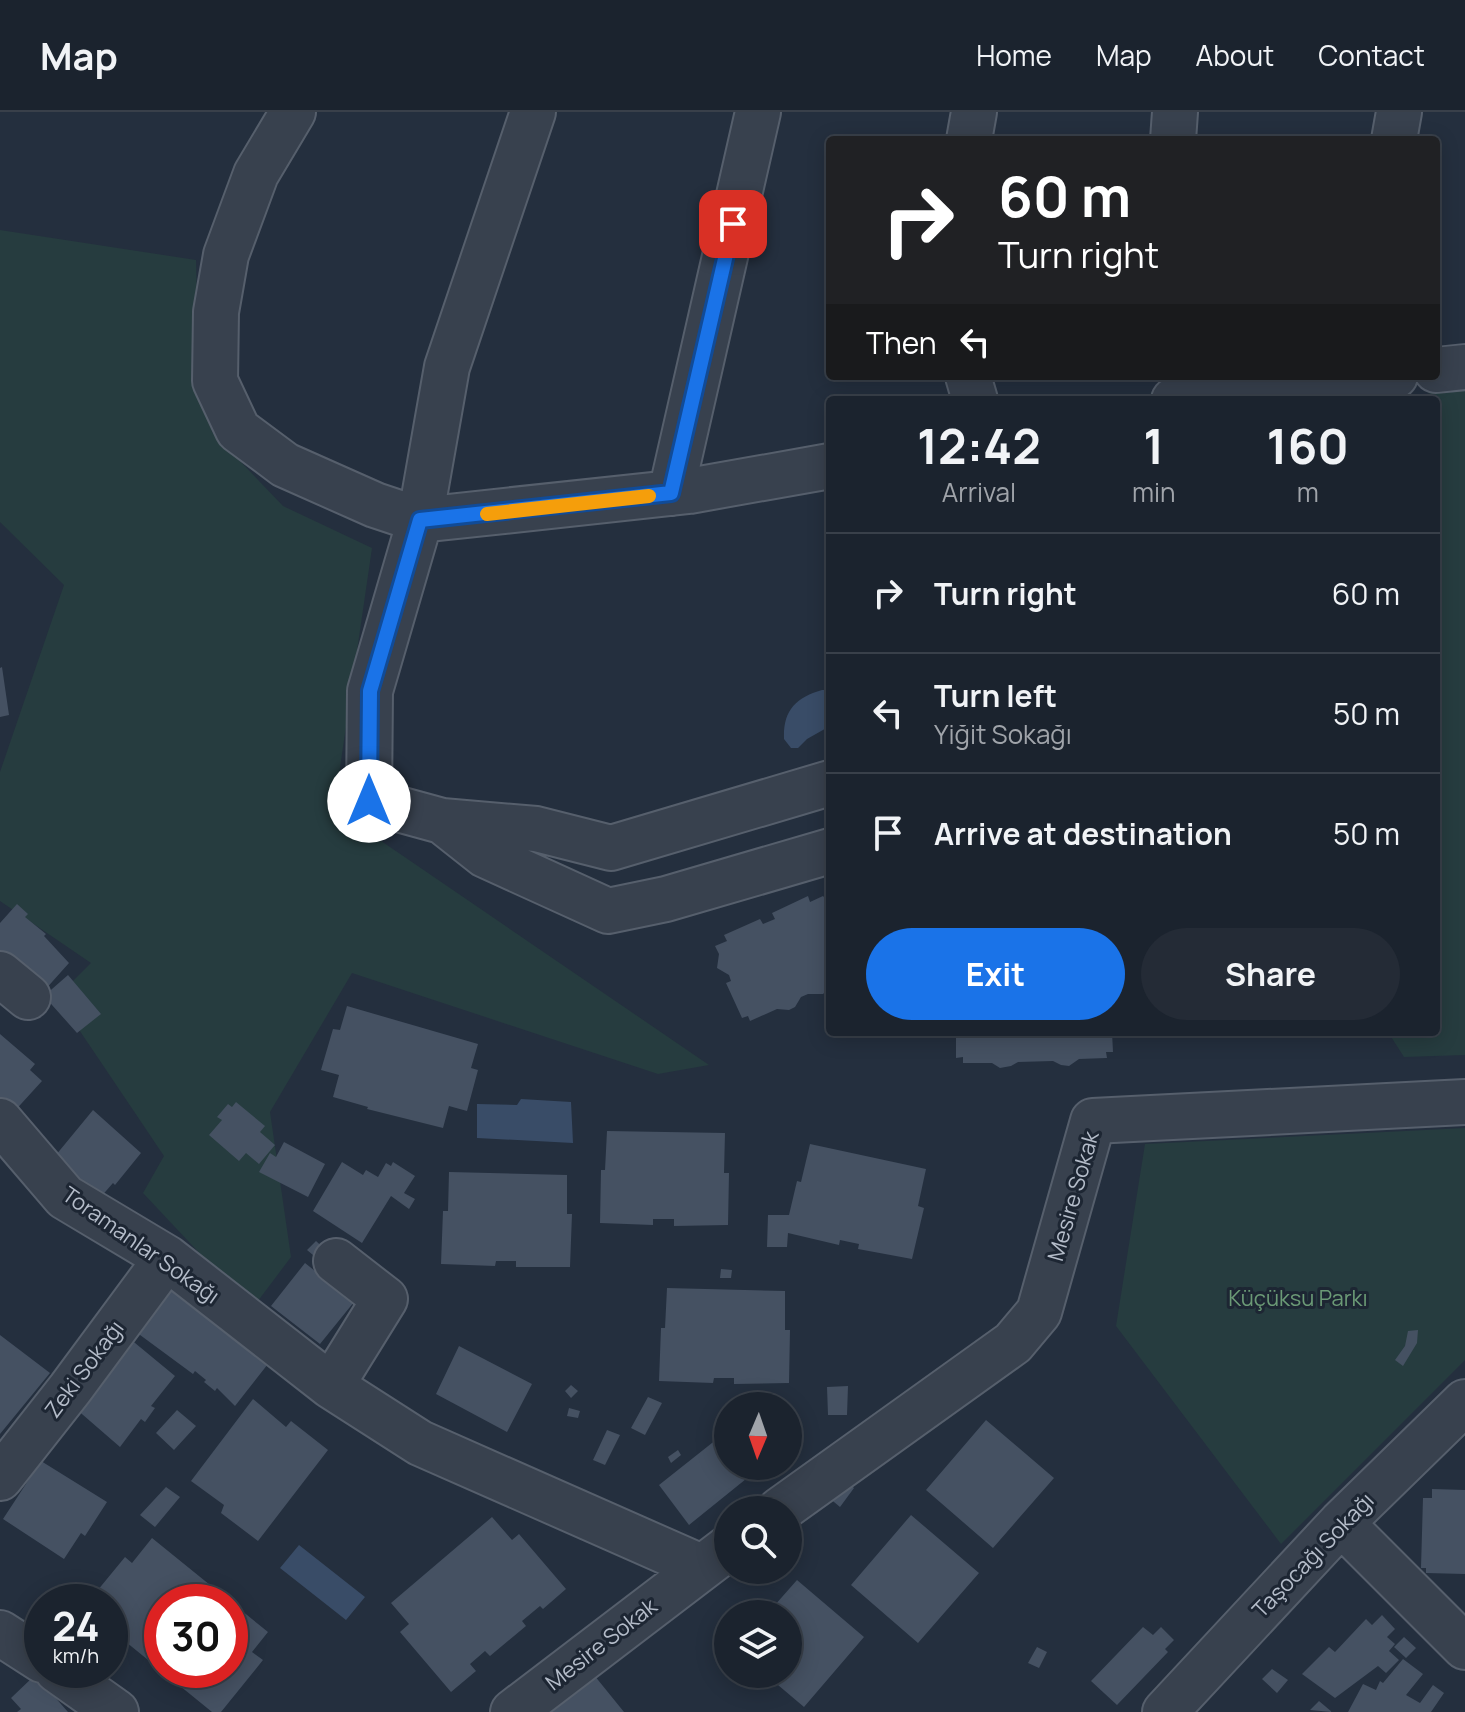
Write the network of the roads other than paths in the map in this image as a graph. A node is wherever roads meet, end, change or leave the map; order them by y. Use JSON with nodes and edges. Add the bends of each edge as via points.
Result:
{"nodes":[{"id":1,"x":293,"y":112,"type":"edge"},
{"id":2,"x":533,"y":112,"type":"edge"},
{"id":3,"x":758,"y":112,"type":"edge"},
{"id":4,"x":974,"y":112,"type":"edge"},
{"id":5,"x":1175,"y":112,"type":"edge"},
{"id":6,"x":1399,"y":112,"type":"edge"},
{"id":7,"x":970,"y":136,"type":"edge"},
{"id":8,"x":1173,"y":136,"type":"edge"},
{"id":9,"x":1395,"y":136,"type":"edge"},
{"id":10,"x":1465,"y":367,"type":"edge"},
{"id":11,"x":1440,"y":370,"type":"edge"},
{"id":12,"x":1352,"y":380,"type":"edge"},
{"id":13,"x":1210,"y":396,"type":"edge"},
{"id":14,"x":826,"y":467,"type":"edge"},
{"id":15,"x":671,"y":493,"type":"junction"},
{"id":16,"x":420,"y":520,"type":"junction"},
{"id":17,"x":826,"y":784,"type":"edge"},
{"id":18,"x":442,"y":821,"type":"junction"},
{"id":19,"x":826,"y":852,"type":"edge"},
{"id":20,"x":1465,"y":1102,"type":"edge"},
{"id":21,"x":0,"y":1121,"type":"edge"},
{"id":22,"x":167,"y":1258,"type":"junction"},
{"id":23,"x":336,"y":1261,"type":"dead end"},
{"id":24,"x":331,"y":1386,"type":"junction"},
{"id":25,"x":1465,"y":1402,"type":"edge"},
{"id":26,"x":0,"y":1478,"type":"edge"},
{"id":27,"x":800,"y":1496,"type":"edge"},
{"id":28,"x":1341,"y":1523,"type":"junction"},
{"id":29,"x":714,"y":1557,"type":"edge"},
{"id":30,"x":0,"y":1633,"type":"edge"},
{"id":31,"x":1465,"y":1647,"type":"edge"},
{"id":32,"x":24,"y":1648,"type":"edge"},
{"id":33,"x":82,"y":1688,"type":"edge"},
{"id":34,"x":116,"y":1712,"type":"edge"},
{"id":35,"x":513,"y":1712,"type":"edge"},
{"id":36,"x":1165,"y":1712,"type":"edge"}],
"edges":[{"from":1,"to":16,"type":"street","via":[[256,174],[226,255],[216,312],[215,381],[238,430],[285,465]]},
{"from":2,"to":16,"type":"street","via":[[447,367]]},
{"from":3,"to":15,"type":"street"},
{"from":4,"to":7,"type":"street"},
{"from":5,"to":8,"type":"street"},
{"from":6,"to":9,"type":"street"},
{"from":10,"to":11,"type":"street"},
{"from":12,"to":13,"type":"street"},
{"from":14,"to":15,"type":"street"},
{"from":15,"to":16,"type":"street"},
{"from":16,"to":18,"type":"street","via":[[370,691],[369,801]]},
{"from":17,"to":18,"type":"street","via":[[611,848],[536,829]]},
{"from":18,"to":19,"type":"street","via":[[485,855],[608,911]]},
{"from":20,"to":27,"type":"street","name":"Mesire Sokak","via":[[1093,1121],[1039,1312],[1013,1343]]},
{"from":21,"to":22,"type":"street","name":"Toramanlar Sokağı","via":[[65,1197]]},
{"from":22,"to":24,"type":"street","name":"Toramanlar Sokağı"},
{"from":22,"to":26,"type":"street","name":"Zeki Sokağı"},
{"from":23,"to":24,"type":"street","via":[[385,1299]]},
{"from":24,"to":29,"type":"street","name":"Toramanlar Sokağı","via":[[420,1443]]},
{"from":25,"to":28,"type":"street","name":"Taşocağı Sokağı"},
{"from":28,"to":31,"type":"street"},
{"from":28,"to":36,"type":"street","name":"Taşocağı Sokağı"},
{"from":29,"to":35,"type":"street","name":"Mesire Sokak"},
{"from":30,"to":32,"type":"street"},
{"from":33,"to":34,"type":"street"}]}
